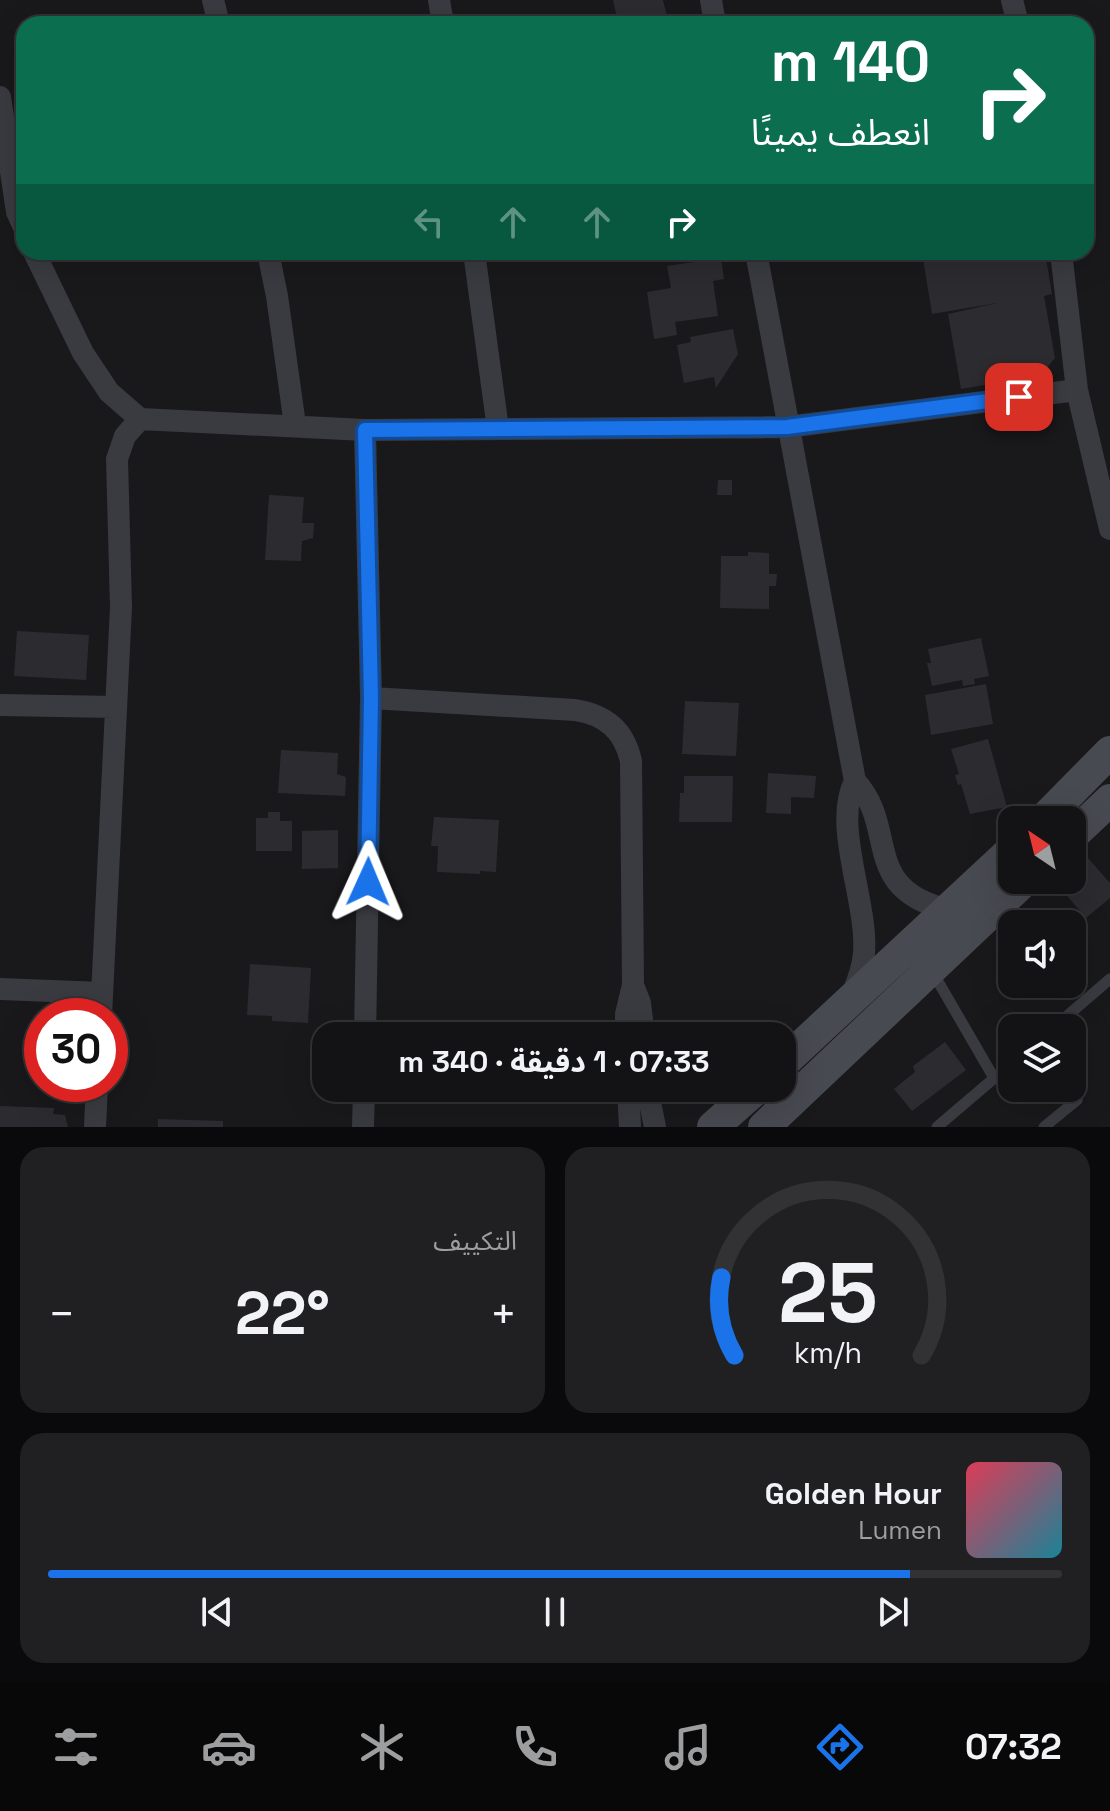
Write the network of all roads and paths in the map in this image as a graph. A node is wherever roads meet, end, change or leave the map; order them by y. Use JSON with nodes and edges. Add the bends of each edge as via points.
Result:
{"nodes":[{"id":1,"x":0,"y":97,"type":"edge"},
{"id":2,"x":4,"y":139,"type":"edge"},
{"id":3,"x":16,"y":206,"type":"edge"},
{"id":4,"x":38,"y":260,"type":"edge"},
{"id":5,"x":270,"y":260,"type":"edge"},
{"id":6,"x":475,"y":260,"type":"edge"},
{"id":7,"x":757,"y":260,"type":"edge"},
{"id":8,"x":1062,"y":260,"type":"edge"},
{"id":9,"x":1077,"y":390,"type":"junction"},
{"id":10,"x":140,"y":419,"type":"junction"},
{"id":11,"x":295,"y":425,"type":"junction"},
{"id":12,"x":787,"y":427,"type":"junction"},
{"id":13,"x":498,"y":429,"type":"junction"},
{"id":14,"x":365,"y":430,"type":"junction"},
{"id":15,"x":1110,"y":529,"type":"edge"},
{"id":16,"x":371,"y":698,"type":"junction"},
{"id":17,"x":0,"y":705,"type":"edge"},
{"id":18,"x":116,"y":707,"type":"junction"},
{"id":19,"x":1110,"y":752,"type":"edge"},
{"id":20,"x":855,"y":781,"type":"junction"},
{"id":21,"x":1110,"y":800,"type":"edge"},
{"id":22,"x":1057,"y":806,"type":"edge"},
{"id":23,"x":1086,"y":823,"type":"edge"},
{"id":24,"x":998,"y":863,"type":"edge"},
{"id":25,"x":1010,"y":894,"type":"edge"},
{"id":26,"x":949,"y":910,"type":"junction"},
{"id":27,"x":931,"y":969,"type":"junction"},
{"id":28,"x":1110,"y":979,"type":"edge"},
{"id":29,"x":633,"y":985,"type":"junction"},
{"id":30,"x":0,"y":989,"type":"edge"},
{"id":31,"x":102,"y":993,"type":"junction"},
{"id":32,"x":102,"y":998,"type":"edge"},
{"id":33,"x":851,"y":998,"type":"junction"},
{"id":34,"x":1069,"y":1014,"type":"edge"},
{"id":35,"x":365,"y":1022,"type":"edge"},
{"id":36,"x":626,"y":1022,"type":"edge"},
{"id":37,"x":642,"y":1022,"type":"edge"},
{"id":38,"x":796,"y":1051,"type":"edge"},
{"id":39,"x":998,"y":1075,"type":"edge"},
{"id":40,"x":994,"y":1078,"type":"junction"},
{"id":41,"x":96,"y":1102,"type":"edge"},
{"id":42,"x":364,"y":1102,"type":"edge"},
{"id":43,"x":629,"y":1102,"type":"edge"},
{"id":44,"x":650,"y":1102,"type":"edge"},
{"id":45,"x":741,"y":1102,"type":"edge"},
{"id":46,"x":1075,"y":1102,"type":"edge"},
{"id":47,"x":95,"y":1127,"type":"edge"},
{"id":48,"x":363,"y":1127,"type":"edge"},
{"id":49,"x":630,"y":1127,"type":"edge"},
{"id":50,"x":655,"y":1127,"type":"edge"},
{"id":51,"x":713,"y":1127,"type":"edge"},
{"id":52,"x":764,"y":1127,"type":"edge"},
{"id":53,"x":937,"y":1127,"type":"edge"},
{"id":54,"x":1044,"y":1127,"type":"edge"}],
"edges":[{"from":1,"to":2,"type":"street"},
{"from":2,"to":3,"type":"street"},
{"from":4,"to":10,"type":"street","via":[[83,353],[109,392]]},
{"from":5,"to":11,"type":"street"},
{"from":6,"to":13,"type":"street"},
{"from":7,"to":12,"type":"street"},
{"from":8,"to":9,"type":"street"},
{"from":9,"to":12,"type":"street"},
{"from":9,"to":15,"type":"street"},
{"from":10,"to":11,"type":"street"},
{"from":10,"to":18,"type":"street","via":[[125,436],[117,459],[121,607]]},
{"from":11,"to":14,"type":"street"},
{"from":12,"to":13,"type":"street"},
{"from":12,"to":20,"type":"street"},
{"from":13,"to":14,"type":"street"},
{"from":14,"to":16,"type":"street"},
{"from":16,"to":29,"type":"street","via":[[575,710],[606,720],[619,731],[631,761]]},
{"from":16,"to":35,"type":"street"},
{"from":17,"to":18,"type":"street"},
{"from":18,"to":31,"type":"street"},
{"from":19,"to":22,"type":"street"},
{"from":20,"to":26,"type":"street","via":[[870,803],[891,873],[916,898]]},
{"from":20,"to":33,"type":"street","via":[[846,806],[864,954]]},
{"from":21,"to":23,"type":"street"},
{"from":24,"to":26,"type":"street"},
{"from":25,"to":27,"type":"street"},
{"from":26,"to":33,"type":"street"},
{"from":27,"to":40,"type":"lane"},
{"from":27,"to":52,"type":"street"},
{"from":28,"to":34,"type":"lane"},
{"from":29,"to":36,"type":"street"},
{"from":29,"to":37,"type":"street"},
{"from":30,"to":31,"type":"street"},
{"from":31,"to":32,"type":"street"},
{"from":33,"to":38,"type":"street"},
{"from":39,"to":40,"type":"lane"},
{"from":40,"to":53,"type":"lane"},
{"from":41,"to":47,"type":"street"},
{"from":42,"to":48,"type":"street"},
{"from":43,"to":49,"type":"street"},
{"from":44,"to":50,"type":"street"},
{"from":45,"to":51,"type":"street"},
{"from":46,"to":54,"type":"lane"}]}
